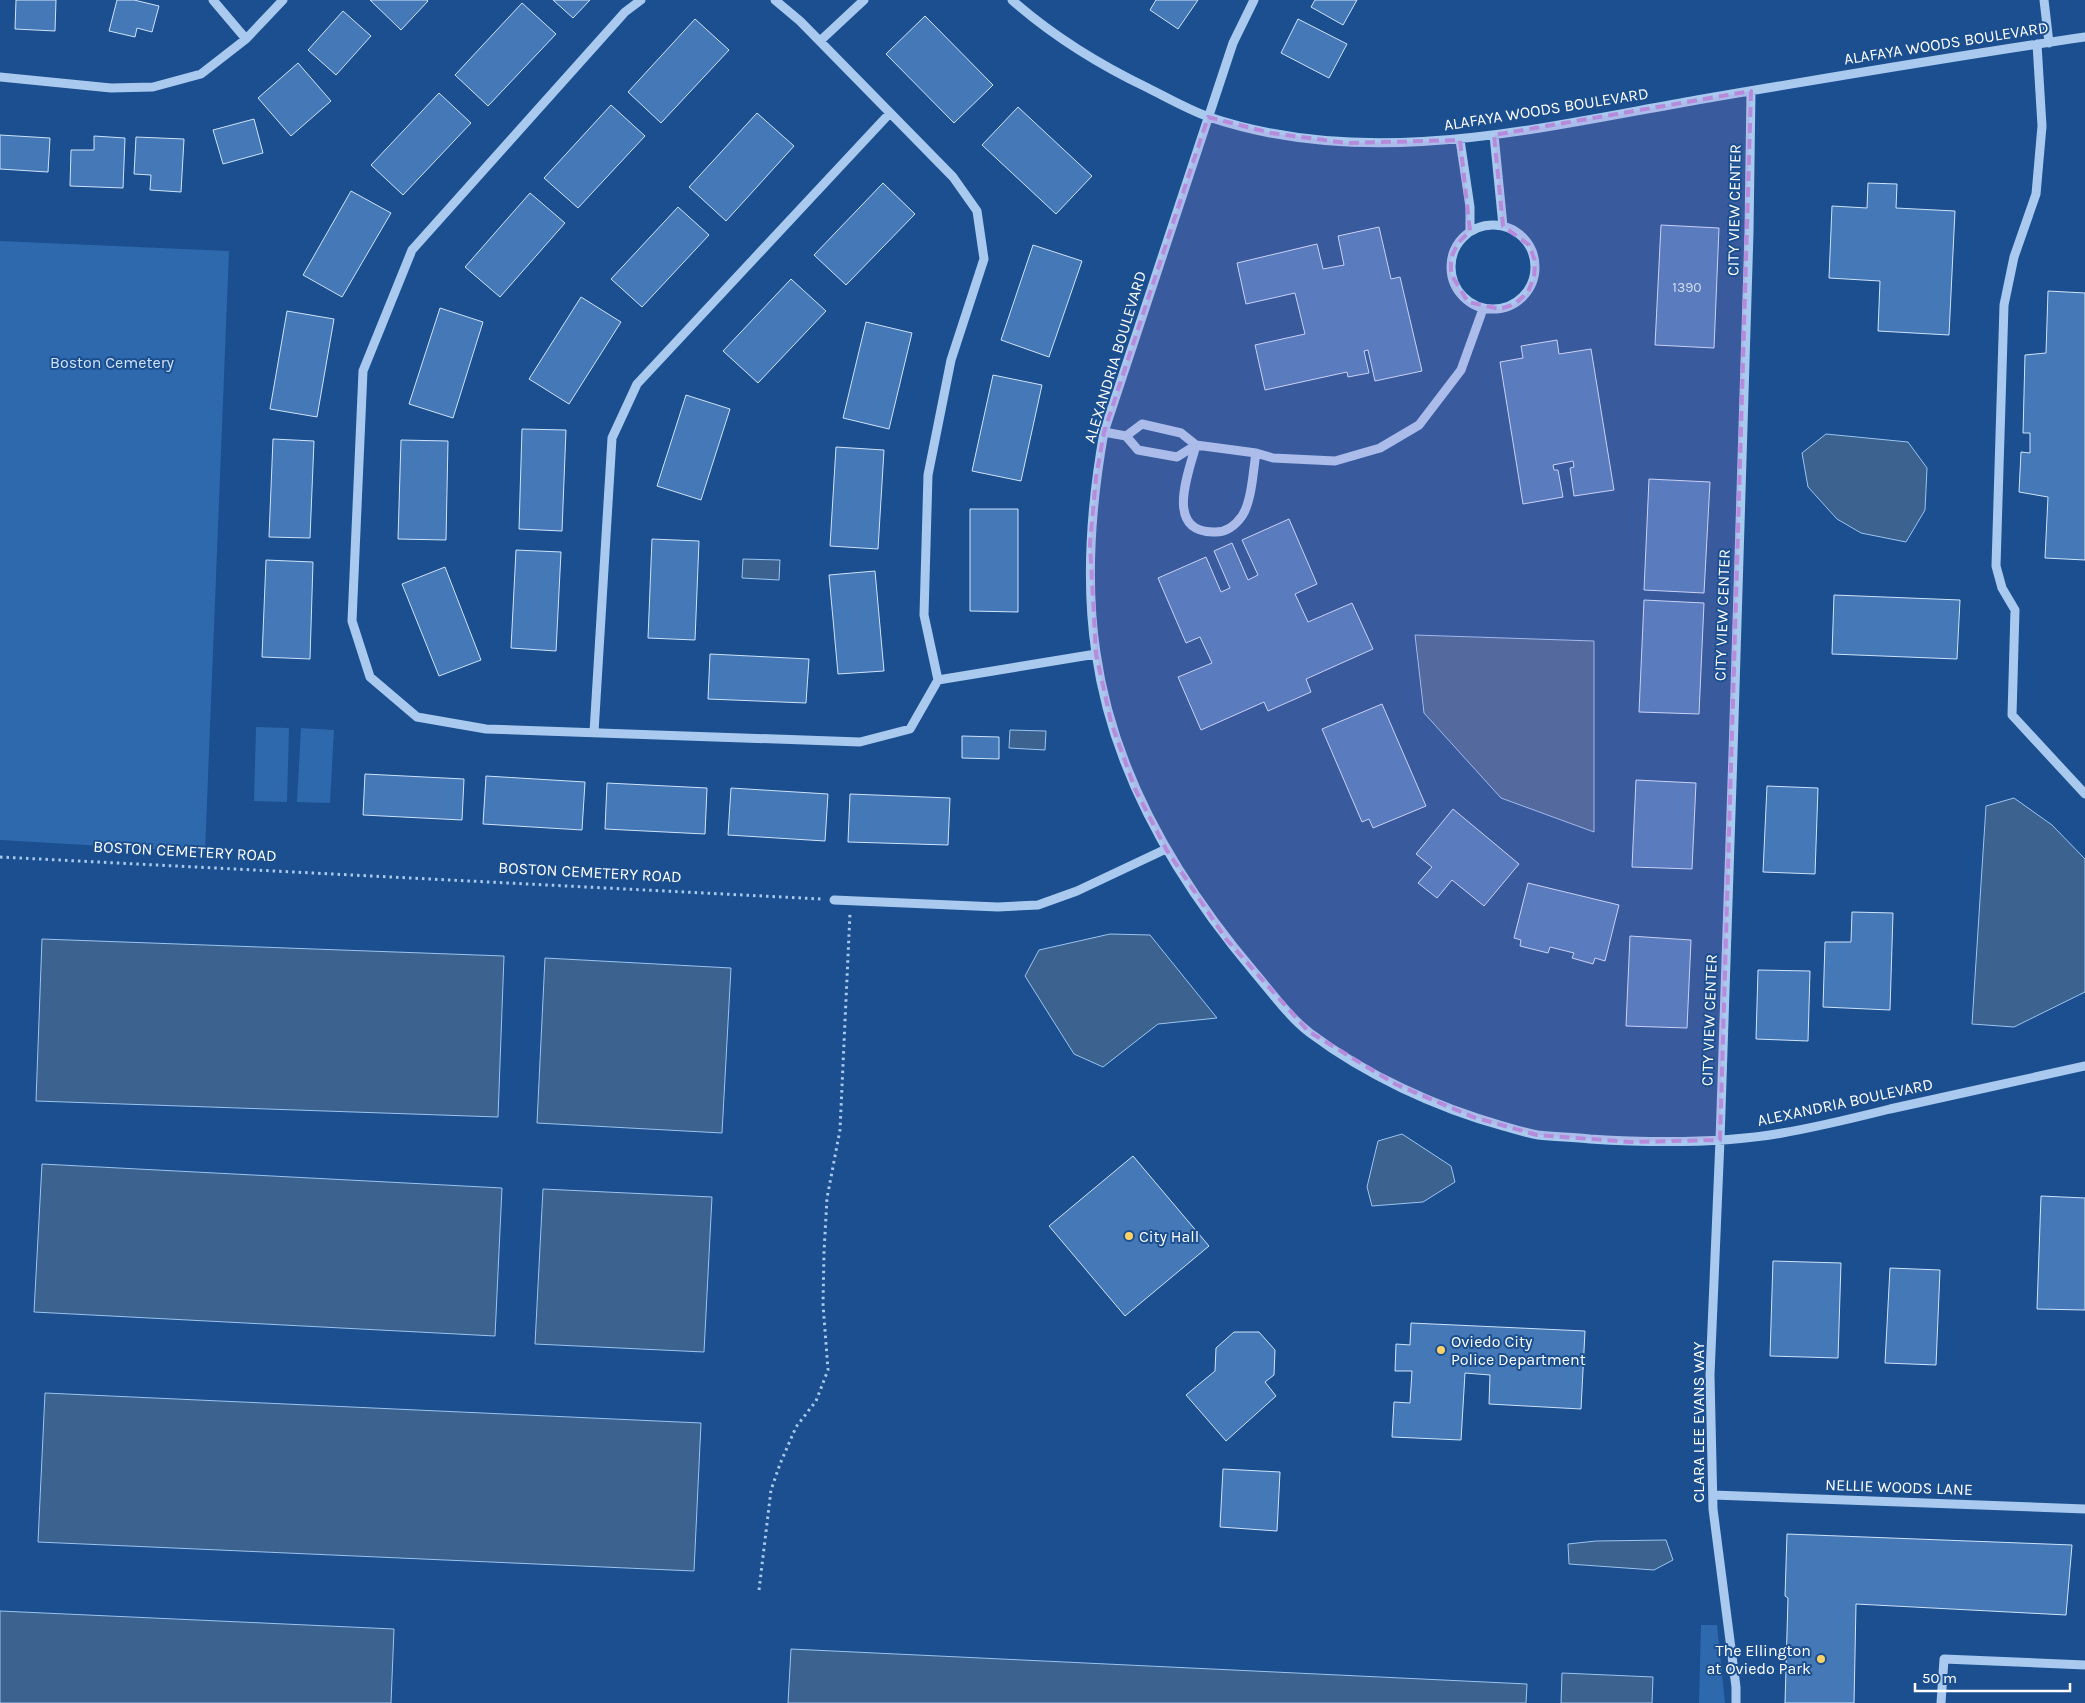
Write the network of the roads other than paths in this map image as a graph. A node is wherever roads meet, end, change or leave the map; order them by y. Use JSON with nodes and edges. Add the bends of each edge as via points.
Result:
{"nodes":[{"id":1,"x":214,"y":0,"type":"edge"},
{"id":2,"x":283,"y":0,"type":"edge"},
{"id":3,"x":642,"y":0,"type":"edge"},
{"id":4,"x":776,"y":0,"type":"edge"},
{"id":5,"x":864,"y":0,"type":"edge"},
{"id":6,"x":1012,"y":0,"type":"edge"},
{"id":7,"x":1254,"y":0,"type":"edge"},
{"id":8,"x":2044,"y":0,"type":"edge"},
{"id":9,"x":2085,"y":38,"type":"edge"},
{"id":10,"x":246,"y":39,"type":"junction"},
{"id":11,"x":820,"y":41,"type":"junction"},
{"id":12,"x":2049,"y":43,"type":"junction"},
{"id":13,"x":2037,"y":44,"type":"junction"},
{"id":14,"x":0,"y":77,"type":"edge"},
{"id":15,"x":1751,"y":91,"type":"junction"},
{"id":16,"x":890,"y":113,"type":"junction"},
{"id":17,"x":1208,"y":117,"type":"junction"},
{"id":18,"x":1494,"y":135,"type":"junction"},
{"id":19,"x":1460,"y":140,"type":"junction"},
{"id":20,"x":1502,"y":226,"type":"junction"},
{"id":21,"x":1470,"y":232,"type":"junction"},
{"id":22,"x":1483,"y":309,"type":"junction"},
{"id":23,"x":1104,"y":432,"type":"junction"},
{"id":24,"x":1126,"y":436,"type":"junction"},
{"id":25,"x":1196,"y":445,"type":"junction"},
{"id":26,"x":1256,"y":453,"type":"junction"},
{"id":27,"x":1096,"y":654,"type":"junction"},
{"id":28,"x":938,"y":680,"type":"junction"},
{"id":29,"x":594,"y":732,"type":"junction"},
{"id":30,"x":2085,"y":794,"type":"edge"},
{"id":31,"x":1166,"y":849,"type":"junction"},
{"id":32,"x":834,"y":900,"type":"road end"},
{"id":33,"x":2085,"y":1066,"type":"edge"},
{"id":34,"x":1720,"y":1140,"type":"junction"},
{"id":35,"x":1713,"y":1495,"type":"junction"},
{"id":36,"x":2085,"y":1509,"type":"edge"},
{"id":37,"x":2085,"y":1665,"type":"edge"},
{"id":38,"x":1736,"y":1703,"type":"edge"},
{"id":39,"x":1941,"y":1703,"type":"edge"}],
"edges":[{"from":1,"to":10,"type":"street"},
{"from":2,"to":10,"type":"street"},
{"from":3,"to":29,"type":"street","via":[[625,12],[412,250],[362,371],[352,621],[370,677],[417,717],[486,729]]},
{"from":4,"to":11,"type":"street"},
{"from":5,"to":11,"type":"street"},
{"from":6,"to":17,"type":"street","name":"ALAFAYA WOODS BOULEVARD","via":[[1066,41],[1126,77]]},
{"from":7,"to":17,"type":"street","name":"ALEXANDRIA BOULEVARD","via":[[1233,43]]},
{"from":8,"to":12,"type":"street"},
{"from":9,"to":12,"type":"street","name":"ALAFAYA WOODS BOULEVARD"},
{"from":10,"to":14,"type":"street","via":[[201,74],[153,87],[111,88]]},
{"from":11,"to":16,"type":"street"},
{"from":12,"to":13,"type":"street","name":"ALAFAYA WOODS BOULEVARD"},
{"from":13,"to":15,"type":"street","name":"ALAFAYA WOODS BOULEVARD","via":[[1851,72]]},
{"from":13,"to":30,"type":"street","via":[[2042,126],[2036,194],[2014,257],[2004,305],[1996,566],[2002,588],[2015,610],[2012,715]]},
{"from":15,"to":18,"type":"street","name":"ALAFAYA WOODS BOULEVARD"},
{"from":15,"to":34,"type":"street","name":"CITY VIEW CENTER"},
{"from":16,"to":28,"type":"street","via":[[953,177],[977,212],[984,259],[952,360],[928,475],[924,615]]},
{"from":16,"to":29,"type":"street","via":[[637,384],[612,438]]},
{"from":17,"to":19,"type":"street","name":"ALAFAYA WOODS BOULEVARD","via":[[1271,133],[1347,144]]},
{"from":17,"to":23,"type":"street","name":"ALEXANDRIA BOULEVARD"},
{"from":18,"to":19,"type":"street","name":"ALAFAYA WOODS BOULEVARD"},
{"from":18,"to":20,"type":"street"},
{"from":19,"to":21,"type":"street","via":[[1470,207]]},
{"from":20,"to":21,"type":"street","via":[[1486,225]]},
{"from":20,"to":22,"type":"street","via":[[1518,233],[1529,245],[1535,261],[1534,277],[1528,292],[1515,304],[1500,309]]},
{"from":21,"to":22,"type":"street","via":[[1454,250],[1450,274],[1456,290],[1468,302]]},
{"from":22,"to":26,"type":"street","via":[[1461,370],[1419,425],[1380,448],[1335,461],[1273,458]]},
{"from":23,"to":24,"type":"street"},
{"from":23,"to":27,"type":"street","name":"ALEXANDRIA BOULEVARD","via":[[1090,544]]},
{"from":24,"to":25,"type":"street","via":[[1142,424],[1181,433]]},
{"from":24,"to":25,"type":"street","via":[[1138,450],[1177,457]]},
{"from":25,"to":26,"type":"street"},
{"from":25,"to":26,"type":"street","via":[[1183,494],[1183,513],[1194,528],[1205,532],[1227,530],[1243,515]]},
{"from":27,"to":28,"type":"street"},
{"from":27,"to":31,"type":"street","name":"ALEXANDRIA BOULEVARD","via":[[1125,764]]},
{"from":28,"to":29,"type":"street","via":[[910,729],[860,742]]},
{"from":31,"to":32,"type":"street","via":[[1077,891],[1038,905],[998,907]]},
{"from":31,"to":34,"type":"street","name":"ALEXANDRIA BOULEVARD","via":[[1226,939],[1308,1031],[1395,1084],[1473,1117],[1536,1135],[1630,1142]]},
{"from":33,"to":34,"type":"street","name":"ALEXANDRIA BOULEVARD","via":[[1781,1134]]},
{"from":34,"to":35,"type":"street","name":"CLARA LEE EVANS WAY","via":[[1710,1375]]},
{"from":35,"to":36,"type":"street","name":"NELLIE WOODS LANE"},
{"from":35,"to":38,"type":"street","name":"CLARA LEE EVANS WAY"},
{"from":37,"to":39,"type":"street","via":[[1944,1659]]}]}
